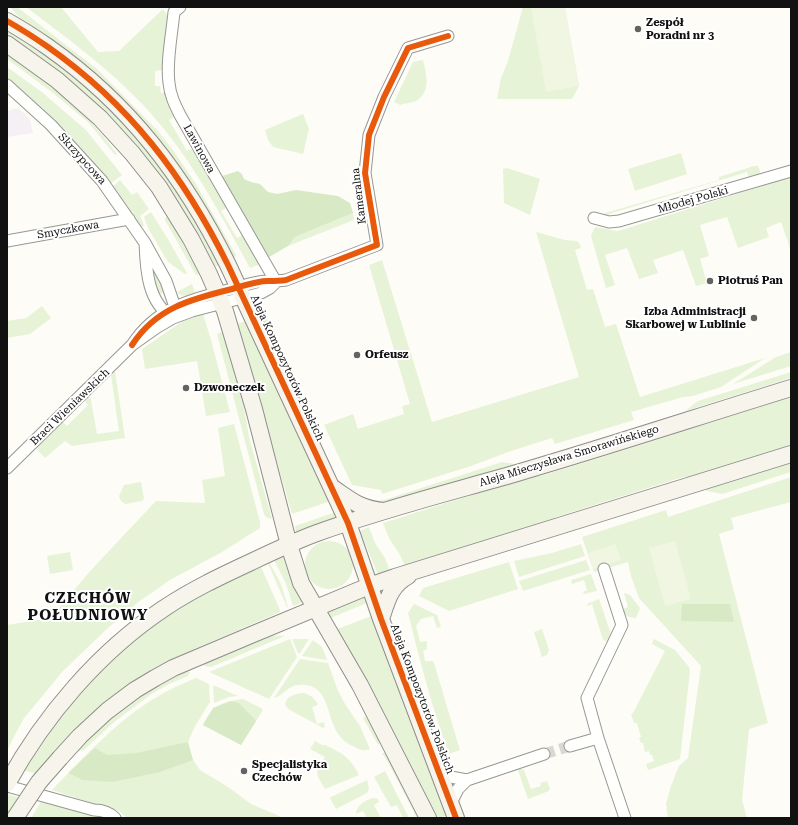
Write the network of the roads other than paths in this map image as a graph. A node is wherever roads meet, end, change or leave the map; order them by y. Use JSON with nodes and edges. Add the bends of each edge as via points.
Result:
{"nodes":[{"id":1,"x":175,"y":9,"type":"edge"},
{"id":2,"x":8,"y":19,"type":"edge"},
{"id":3,"x":448,"y":36,"type":"dead end"},
{"id":4,"x":7,"y":44,"type":"edge"},
{"id":5,"x":7,"y":85,"type":"edge"},
{"id":6,"x":791,"y":171,"type":"edge"},
{"id":7,"x":594,"y":218,"type":"dead end"},
{"id":8,"x":129,"y":219,"type":"junction"},
{"id":9,"x":7,"y":240,"type":"edge"},
{"id":10,"x":145,"y":243,"type":"junction"},
{"id":11,"x":276,"y":282,"type":"junction"},
{"id":12,"x":241,"y":293,"type":"junction"},
{"id":13,"x":220,"y":298,"type":"junction"},
{"id":14,"x":171,"y":313,"type":"junction"},
{"id":15,"x":791,"y":388,"type":"edge"},
{"id":16,"x":791,"y":454,"type":"edge"},
{"id":17,"x":7,"y":468,"type":"edge"},
{"id":18,"x":332,"y":487,"type":"junction"},
{"id":19,"x":385,"y":511,"type":"junction"},
{"id":20,"x":283,"y":521,"type":"junction"},
{"id":21,"x":348,"y":523,"type":"junction"},
{"id":22,"x":289,"y":545,"type":"junction"},
{"id":23,"x":268,"y":554,"type":"junction"},
{"id":24,"x":604,"y":569,"type":"dead end"},
{"id":25,"x":420,"y":570,"type":"junction"},
{"id":26,"x":369,"y":586,"type":"junction"},
{"id":27,"x":315,"y":609,"type":"junction"},
{"id":28,"x":381,"y":619,"type":"junction"},
{"id":29,"x":288,"y":620,"type":"junction"},
{"id":30,"x":328,"y":630,"type":"junction"},
{"id":31,"x":598,"y":738,"type":"junction"},
{"id":32,"x":570,"y":746,"type":"tunnel mouth"},
{"id":33,"x":544,"y":754,"type":"tunnel mouth"},
{"id":34,"x":440,"y":775,"type":"junction"},
{"id":35,"x":467,"y":780,"type":"junction"},
{"id":36,"x":7,"y":785,"type":"edge"},
{"id":37,"x":94,"y":810,"type":"junction"},
{"id":38,"x":454,"y":811,"type":"edge"},
{"id":39,"x":16,"y":818,"type":"edge"},
{"id":40,"x":102,"y":818,"type":"edge"},
{"id":41,"x":116,"y":818,"type":"edge"},
{"id":42,"x":428,"y":818,"type":"edge"},
{"id":43,"x":625,"y":818,"type":"edge"}],
"edges":[{"from":1,"to":11,"type":"street","name":"Lawinowa","via":[[168,76],[172,98]]},
{"from":2,"to":12,"type":"street","name":"Aleja Kompozytorów Polskich","via":[[87,77],[150,141],[173,170],[198,209]]},
{"from":3,"to":11,"type":"street","name":"Kameralna","via":[[408,48],[369,135],[365,173],[376,246]]},
{"from":4,"to":13,"type":"street","via":[[78,98],[132,153],[159,187],[180,220]]},
{"from":5,"to":8,"type":"street","name":"Skrzypcowa","via":[[83,159]]},
{"from":6,"to":7,"type":"street","name":"Młodej Polski","via":[[619,222]]},
{"from":8,"to":9,"type":"street","name":"Smyczkowa"},
{"from":8,"to":10,"type":"street","name":"Skrzypcowa"},
{"from":10,"to":14,"type":"street","name":"Skrzypcowa","via":[[166,281]]},
{"from":10,"to":14,"type":"street","via":[[152,292],[155,299]]},
{"from":11,"to":12,"type":"street","name":"Kameralna","via":[[261,293]]},
{"from":12,"to":13,"type":"street","name":"Kameralna"},
{"from":12,"to":18,"type":"street","name":"Aleja Kompozytorów Polskich"},
{"from":13,"to":14,"type":"street","name":"Braci Wieniawskich","via":[[200,297]]},
{"from":13,"to":20,"type":"street","via":[[243,372]]},
{"from":14,"to":17,"type":"street","name":"Braci Wieniawskich","via":[[132,346]]},
{"from":15,"to":19,"type":"street","name":"Aleja Mieczysława Smorawińskiego","via":[[521,472]]},
{"from":16,"to":25,"type":"street"},
{"from":18,"to":19,"type":"street","via":[[354,503]]},
{"from":18,"to":21,"type":"street","name":"Aleja Kompozytorów Polskich"},
{"from":19,"to":21,"type":"street","name":"Aleja Mieczysława Smorawińskiego"},
{"from":20,"to":22,"type":"street"},
{"from":20,"to":23,"type":"street"},
{"from":21,"to":22,"type":"street","name":"Aleja Mieczysława Smorawińskiego"},
{"from":21,"to":26,"type":"street","name":"Aleja Kompozytorów Polskich"},
{"from":22,"to":23,"type":"street"},
{"from":22,"to":27,"type":"street","via":[[301,583]]},
{"from":23,"to":36,"type":"street","via":[[194,590],[144,623],[103,659],[56,709],[26,750]]},
{"from":24,"to":31,"type":"street","via":[[622,625],[587,698]]},
{"from":25,"to":26,"type":"street"},
{"from":25,"to":28,"type":"street","via":[[392,590]]},
{"from":26,"to":27,"type":"street"},
{"from":26,"to":28,"type":"street","name":"Aleja Kompozytorów Polskich"},
{"from":27,"to":29,"type":"street"},
{"from":27,"to":30,"type":"street"},
{"from":28,"to":34,"type":"street","name":"Aleja Kompozytorów Polskich"},
{"from":29,"to":30,"type":"street","via":[[307,620]]},
{"from":29,"to":39,"type":"street","bridge":true,"via":[[190,661],[135,690],[80,736],[39,782]]},
{"from":30,"to":42,"type":"street","via":[[360,685]]},
{"from":31,"to":32,"type":"street"},
{"from":31,"to":43,"type":"street"},
{"from":33,"to":35,"type":"street"},
{"from":34,"to":35,"type":"street"},
{"from":34,"to":38,"type":"street","name":"Aleja Kompozytorów Polskich"},
{"from":35,"to":38,"type":"street","via":[[458,789]]},
{"from":36,"to":37,"type":"street"},
{"from":37,"to":40,"type":"street"},
{"from":37,"to":41,"type":"street","via":[[108,812]]}]}
